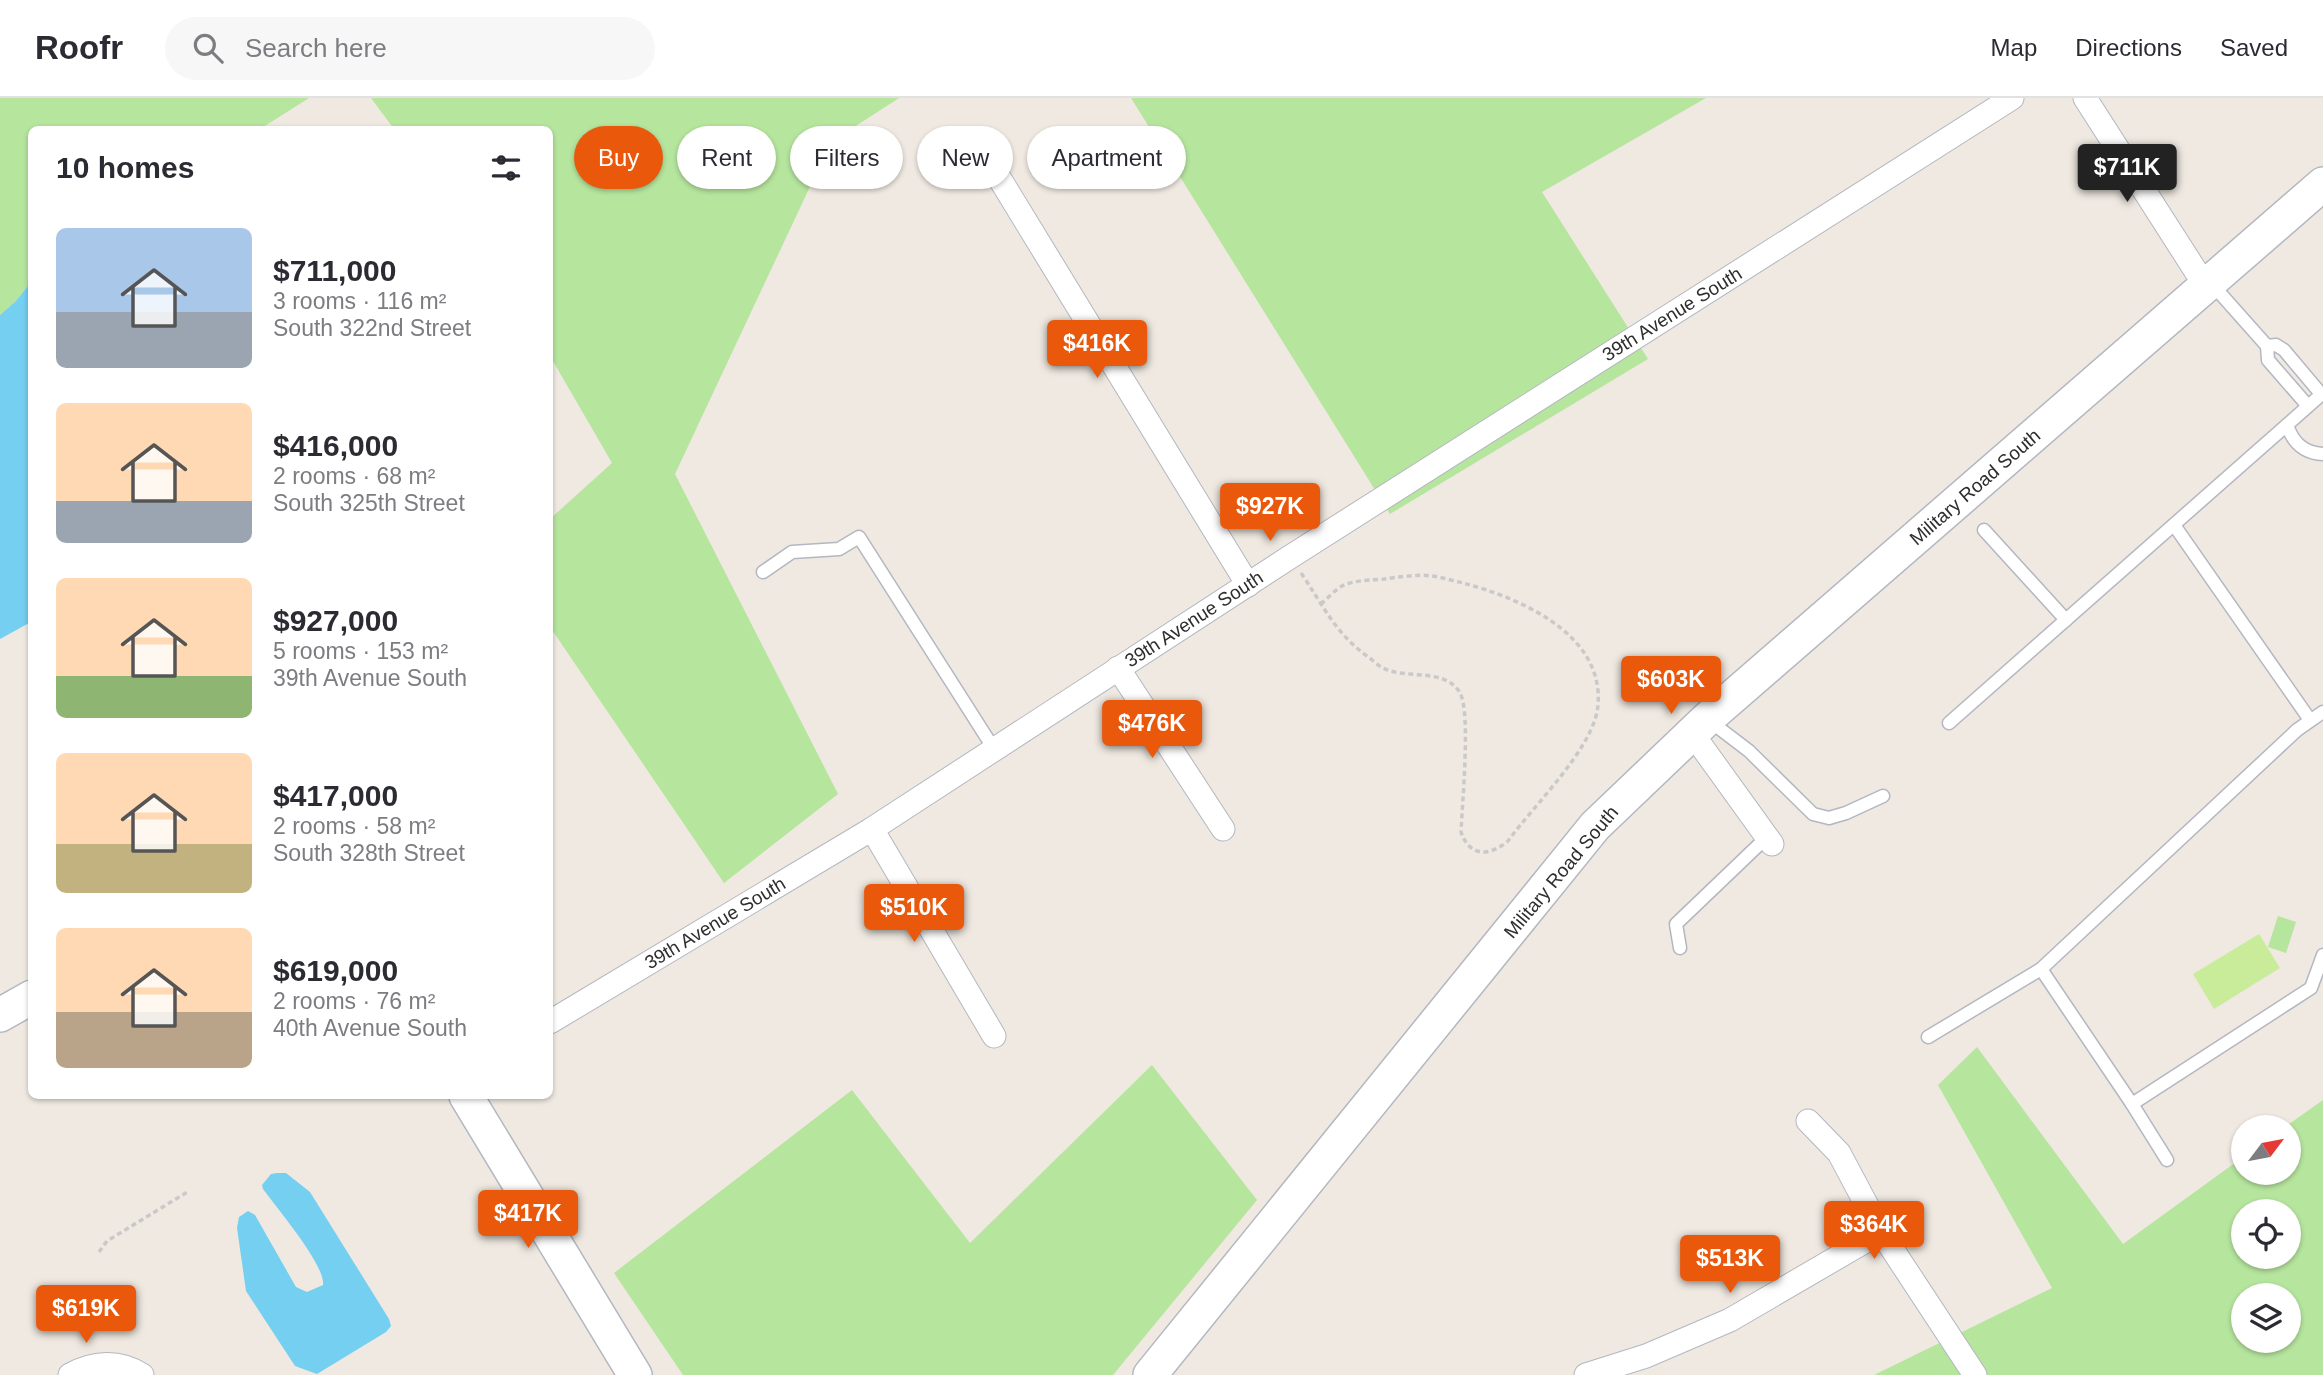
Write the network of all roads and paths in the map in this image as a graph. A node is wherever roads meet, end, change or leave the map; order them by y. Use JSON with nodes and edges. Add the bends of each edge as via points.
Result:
{"nodes":[{"id":1,"x":2012,"y":98,"type":"edge"},
{"id":2,"x":2085,"y":98,"type":"edge"},
{"id":3,"x":2323,"y":184,"type":"edge"},
{"id":4,"x":1006,"y":189,"type":"edge"},
{"id":5,"x":2209,"y":284,"type":"junction"},
{"id":6,"x":2267,"y":346,"type":"junction"},
{"id":7,"x":2288,"y":355,"type":"junction"},
{"id":8,"x":2274,"y":367,"type":"junction"},
{"id":9,"x":2322,"y":393,"type":"edge"},
{"id":10,"x":2308,"y":406,"type":"junction"},
{"id":11,"x":2287,"y":425,"type":"junction"},
{"id":12,"x":2323,"y":454,"type":"edge"},
{"id":13,"x":2174,"y":524,"type":"junction"},
{"id":14,"x":1984,"y":530,"type":"dead end"},
{"id":15,"x":1290,"y":557,"type":"junction"},
{"id":16,"x":763,"y":572,"type":"dead end"},
{"id":17,"x":1248,"y":585,"type":"junction"},
{"id":18,"x":1322,"y":603,"type":"junction"},
{"id":19,"x":2066,"y":620,"type":"junction"},
{"id":20,"x":1118,"y":668,"type":"junction"},
{"id":21,"x":2323,"y":712,"type":"edge"},
{"id":22,"x":2310,"y":720,"type":"junction"},
{"id":23,"x":1949,"y":723,"type":"dead end"},
{"id":24,"x":1700,"y":726,"type":"junction"},
{"id":25,"x":994,"y":749,"type":"junction"},
{"id":26,"x":1883,"y":796,"type":"dead end"},
{"id":27,"x":1223,"y":828,"type":"dead end"},
{"id":28,"x":872,"y":829,"type":"junction"},
{"id":29,"x":1770,"y":840,"type":"joint"},
{"id":30,"x":1680,"y":948,"type":"dead end"},
{"id":31,"x":2323,"y":954,"type":"edge"},
{"id":32,"x":2041,"y":969,"type":"junction"},
{"id":33,"x":28,"y":999,"type":"edge"},
{"id":34,"x":0,"y":1016,"type":"edge"},
{"id":35,"x":553,"y":1020,"type":"edge"},
{"id":36,"x":994,"y":1036,"type":"dead end"},
{"id":37,"x":1927,"y":1037,"type":"dead end"},
{"id":38,"x":468,"y":1099,"type":"edge"},
{"id":39,"x":2133,"y":1104,"type":"junction"},
{"id":40,"x":1808,"y":1121,"type":"dead end"},
{"id":41,"x":2167,"y":1160,"type":"dead end"},
{"id":42,"x":189,"y":1191,"type":"dead end"},
{"id":43,"x":1881,"y":1232,"type":"junction"},
{"id":44,"x":99,"y":1252,"type":"dead end"},
{"id":45,"x":629,"y":1373,"type":"edge"},
{"id":46,"x":69,"y":1375,"type":"edge"},
{"id":47,"x":142,"y":1375,"type":"edge"},
{"id":48,"x":1150,"y":1375,"type":"edge"},
{"id":49,"x":1586,"y":1375,"type":"edge"},
{"id":50,"x":1975,"y":1375,"type":"edge"}],
"edges":[{"from":1,"to":15,"type":"street","name":"39th Avenue South"},
{"from":2,"to":5,"type":"street"},
{"from":3,"to":5,"type":"main road","name":"Military Road South"},
{"from":4,"to":17,"type":"street"},
{"from":5,"to":6,"type":"lane"},
{"from":5,"to":24,"type":"main road","name":"Military Road South"},
{"from":6,"to":7,"type":"lane","via":[[2278,346]]},
{"from":6,"to":8,"type":"lane"},
{"from":7,"to":8,"type":"lane"},
{"from":7,"to":9,"type":"lane"},
{"from":8,"to":10,"type":"lane"},
{"from":9,"to":10,"type":"lane"},
{"from":10,"to":11,"type":"lane"},
{"from":11,"to":12,"type":"lane","via":[[2299,446]]},
{"from":11,"to":13,"type":"lane"},
{"from":13,"to":19,"type":"lane"},
{"from":13,"to":22,"type":"lane"},
{"from":14,"to":19,"type":"lane"},
{"from":15,"to":17,"type":"street","name":"39th Avenue South"},
{"from":15,"to":18,"type":"path"},
{"from":16,"to":25,"type":"lane","via":[[792,552],[839,550],[859,537]]},
{"from":17,"to":20,"type":"street","name":"39th Avenue South"},
{"from":18,"to":18,"type":"path","via":[[1348,642],[1385,669],[1442,679],[1461,694],[1465,706],[1461,832],[1473,849],[1497,850],[1570,764],[1594,723],[1598,693],[1579,646],[1556,624],[1525,606],[1479,587],[1433,576],[1342,586]]},
{"from":19,"to":23,"type":"lane"},
{"from":20,"to":25,"type":"street","name":"39th Avenue South"},
{"from":20,"to":27,"type":"street"},
{"from":21,"to":22,"type":"lane"},
{"from":22,"to":32,"type":"lane"},
{"from":24,"to":26,"type":"lane","via":[[1749,751],[1813,814],[1846,813]]},
{"from":24,"to":29,"type":"street"},
{"from":24,"to":48,"type":"main road","name":"Military Road South","via":[[1595,826]]},
{"from":25,"to":28,"type":"street","name":"39th Avenue South"},
{"from":28,"to":35,"type":"street","name":"39th Avenue South"},
{"from":28,"to":36,"type":"street"},
{"from":29,"to":30,"type":"lane","via":[[1675,924]]},
{"from":31,"to":39,"type":"lane","via":[[2311,988]]},
{"from":32,"to":37,"type":"lane"},
{"from":32,"to":39,"type":"lane"},
{"from":33,"to":34,"type":"main road"},
{"from":38,"to":45,"type":"main road"},
{"from":39,"to":41,"type":"lane"},
{"from":40,"to":43,"type":"street","via":[[1839,1153]]},
{"from":42,"to":44,"type":"path","via":[[107,1241]]},
{"from":43,"to":49,"type":"street","via":[[1730,1320],[1646,1356]]},
{"from":43,"to":50,"type":"street"},
{"from":46,"to":47,"type":"street","via":[[89,1366],[114,1365]]}]}
